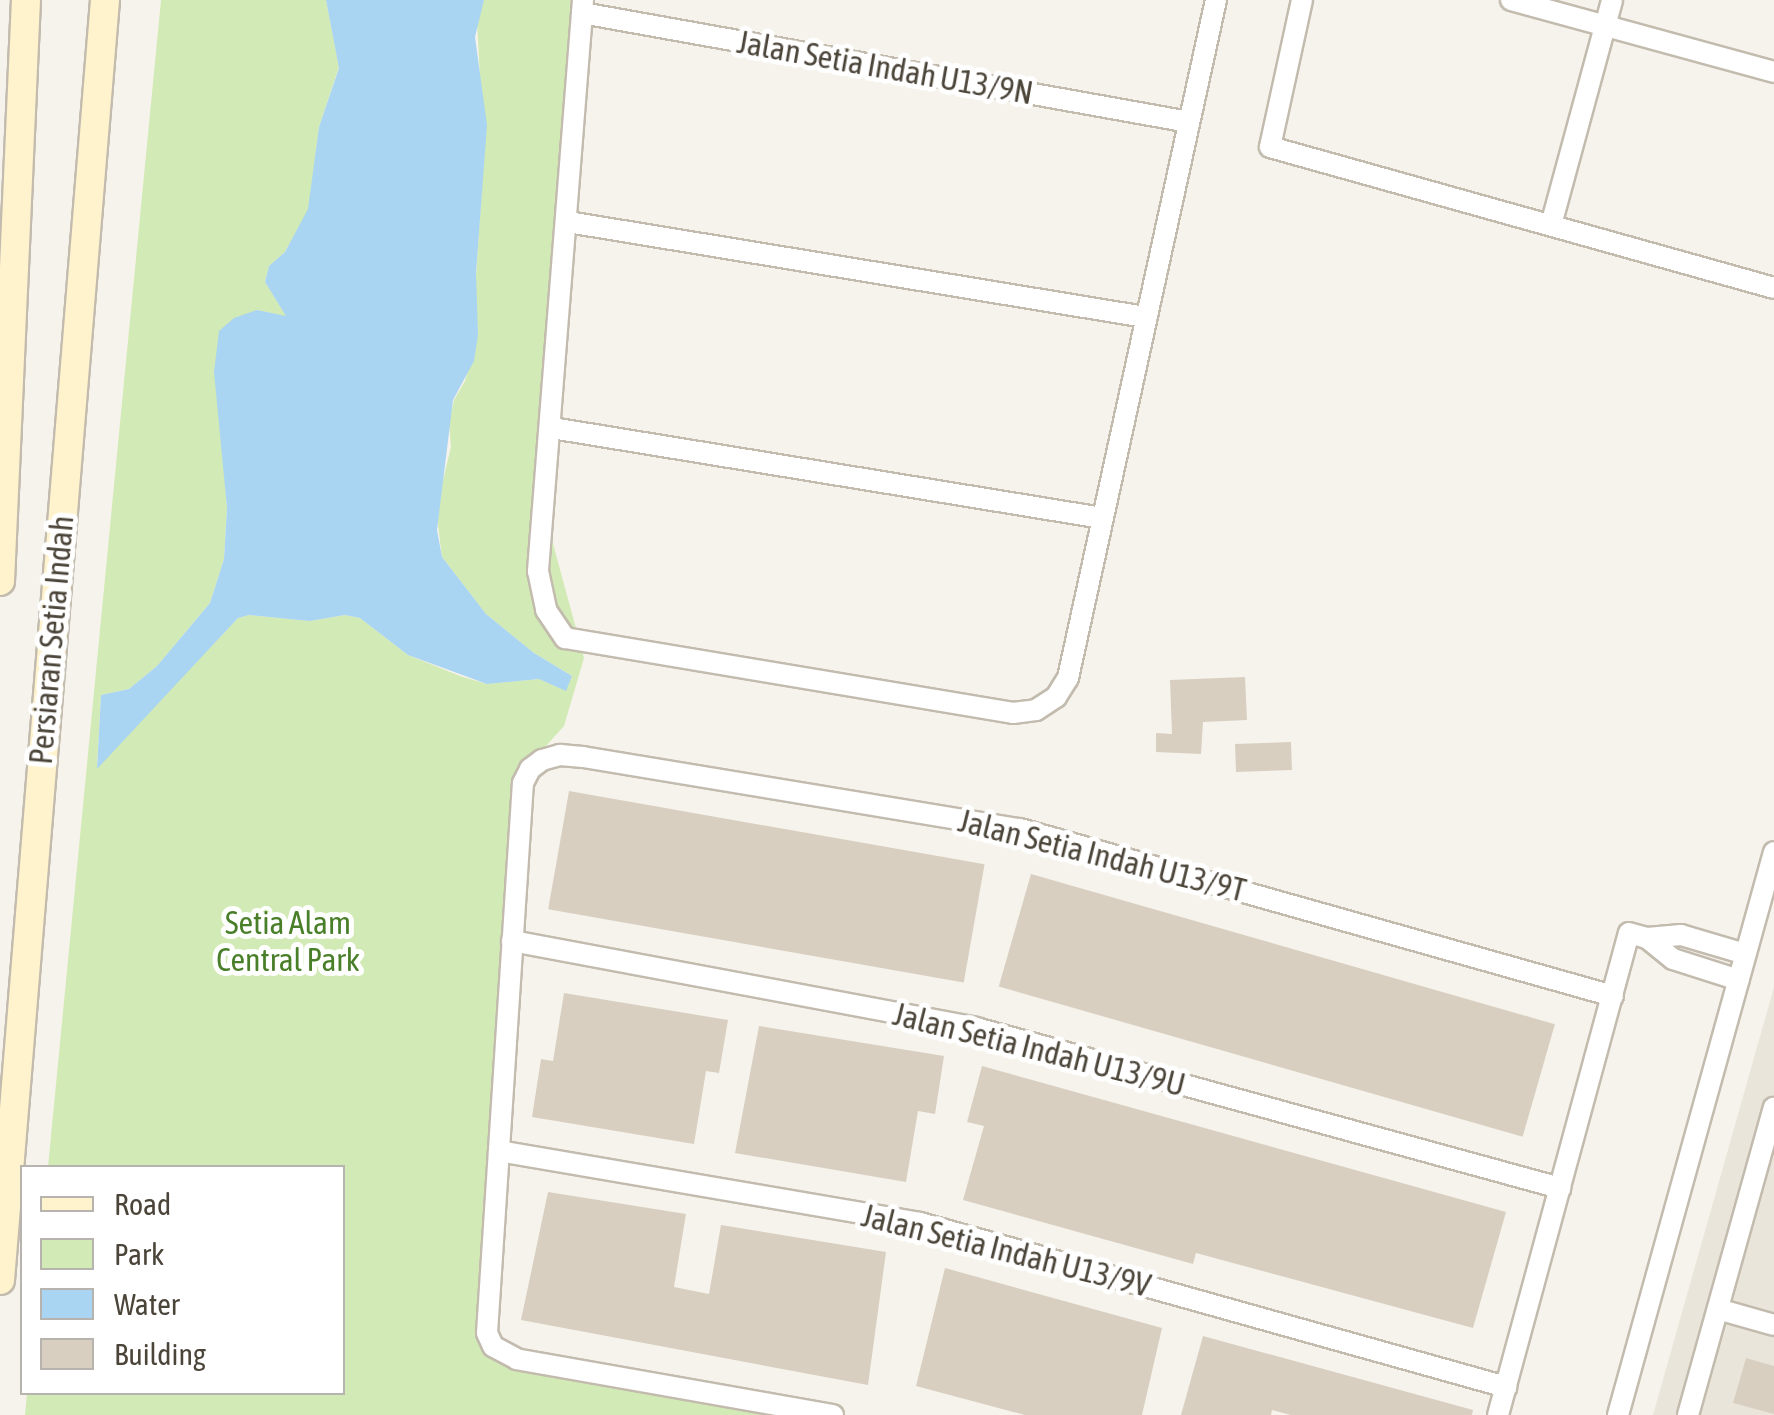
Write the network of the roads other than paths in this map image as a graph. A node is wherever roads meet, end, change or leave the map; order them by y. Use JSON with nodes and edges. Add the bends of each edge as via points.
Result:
{"nodes":[{"id":1,"x":26,"y":0,"type":"edge"},
{"id":2,"x":105,"y":0,"type":"edge"},
{"id":3,"x":1216,"y":0,"type":"edge"},
{"id":4,"x":1302,"y":0,"type":"edge"},
{"id":5,"x":1511,"y":0,"type":"edge"},
{"id":6,"x":1612,"y":0,"type":"edge"},
{"id":7,"x":582,"y":7,"type":"edge"},
{"id":8,"x":1605,"y":26,"type":"junction"},
{"id":9,"x":1774,"y":72,"type":"edge"},
{"id":10,"x":1189,"y":122,"type":"junction"},
{"id":11,"x":568,"y":222,"type":"junction"},
{"id":12,"x":1551,"y":225,"type":"junction"},
{"id":13,"x":1774,"y":288,"type":"edge"},
{"id":14,"x":1145,"y":317,"type":"junction"},
{"id":15,"x":552,"y":428,"type":"junction"},
{"id":16,"x":1102,"y":518,"type":"junction"},
{"id":17,"x":0,"y":581,"type":"edge"},
{"id":18,"x":1774,"y":852,"type":"edge"},
{"id":19,"x":1647,"y":938,"type":"junction"},
{"id":20,"x":512,"y":941,"type":"junction"},
{"id":21,"x":1745,"y":954,"type":"junction"},
{"id":22,"x":1740,"y":980,"type":"junction"},
{"id":23,"x":1614,"y":996,"type":"junction"},
{"id":24,"x":1773,"y":1116,"type":"edge"},
{"id":25,"x":4,"y":1123,"type":"edge"},
{"id":26,"x":499,"y":1151,"type":"junction"},
{"id":27,"x":1560,"y":1188,"type":"junction"},
{"id":28,"x":0,"y":1280,"type":"edge"},
{"id":29,"x":1718,"y":1309,"type":"junction"},
{"id":30,"x":1774,"y":1324,"type":"edge"},
{"id":31,"x":1506,"y":1387,"type":"junction"},
{"id":32,"x":833,"y":1415,"type":"edge"},
{"id":33,"x":1498,"y":1415,"type":"edge"},
{"id":34,"x":1618,"y":1415,"type":"edge"},
{"id":35,"x":1688,"y":1415,"type":"edge"}],
"edges":[{"from":1,"to":17,"type":"street","name":"Persiaran Setia Indah"},
{"from":2,"to":25,"type":"street","name":"Persiaran Setia Indah"},
{"from":3,"to":10,"type":"street"},
{"from":4,"to":12,"type":"street","via":[[1270,146]]},
{"from":5,"to":8,"type":"street"},
{"from":6,"to":8,"type":"street"},
{"from":7,"to":10,"type":"street","name":"Jalan Setia Indah U13/9N"},
{"from":7,"to":11,"type":"street"},
{"from":8,"to":9,"type":"street"},
{"from":8,"to":12,"type":"street"},
{"from":10,"to":14,"type":"street"},
{"from":11,"to":14,"type":"street"},
{"from":11,"to":15,"type":"street"},
{"from":12,"to":13,"type":"street"},
{"from":14,"to":16,"type":"street"},
{"from":15,"to":16,"type":"street"},
{"from":15,"to":16,"type":"street","via":[[538,571],[546,610],[565,638],[1013,713],[1036,710],[1068,678]]},
{"from":18,"to":21,"type":"street"},
{"from":19,"to":21,"type":"street","via":[[1681,935]]},
{"from":19,"to":22,"type":"street","via":[[1673,959]]},
{"from":19,"to":23,"type":"street","via":[[1628,933]]},
{"from":20,"to":23,"type":"street","name":"Jalan Setia Indah U13/9T","via":[[523,783],[530,769],[560,755],[1020,829]]},
{"from":20,"to":26,"type":"street","name":"Jalan Setia Indah U13/9T"},
{"from":20,"to":27,"type":"street","name":"Jalan Setia Indah U13/9U","via":[[976,1028]]},
{"from":21,"to":22,"type":"street"},
{"from":22,"to":34,"type":"street"},
{"from":23,"to":27,"type":"street"},
{"from":24,"to":29,"type":"street"},
{"from":25,"to":28,"type":"street","name":"Persiaran Setia Indah"},
{"from":26,"to":31,"type":"street","name":"Jalan Setia Indah U13/9V","via":[[920,1224]]},
{"from":26,"to":32,"type":"street","name":"Jalan Setia Indah U13/9T","via":[[487,1333],[493,1346],[517,1358]]},
{"from":27,"to":31,"type":"street"},
{"from":29,"to":30,"type":"street"},
{"from":29,"to":35,"type":"street"},
{"from":31,"to":33,"type":"street"}]}
